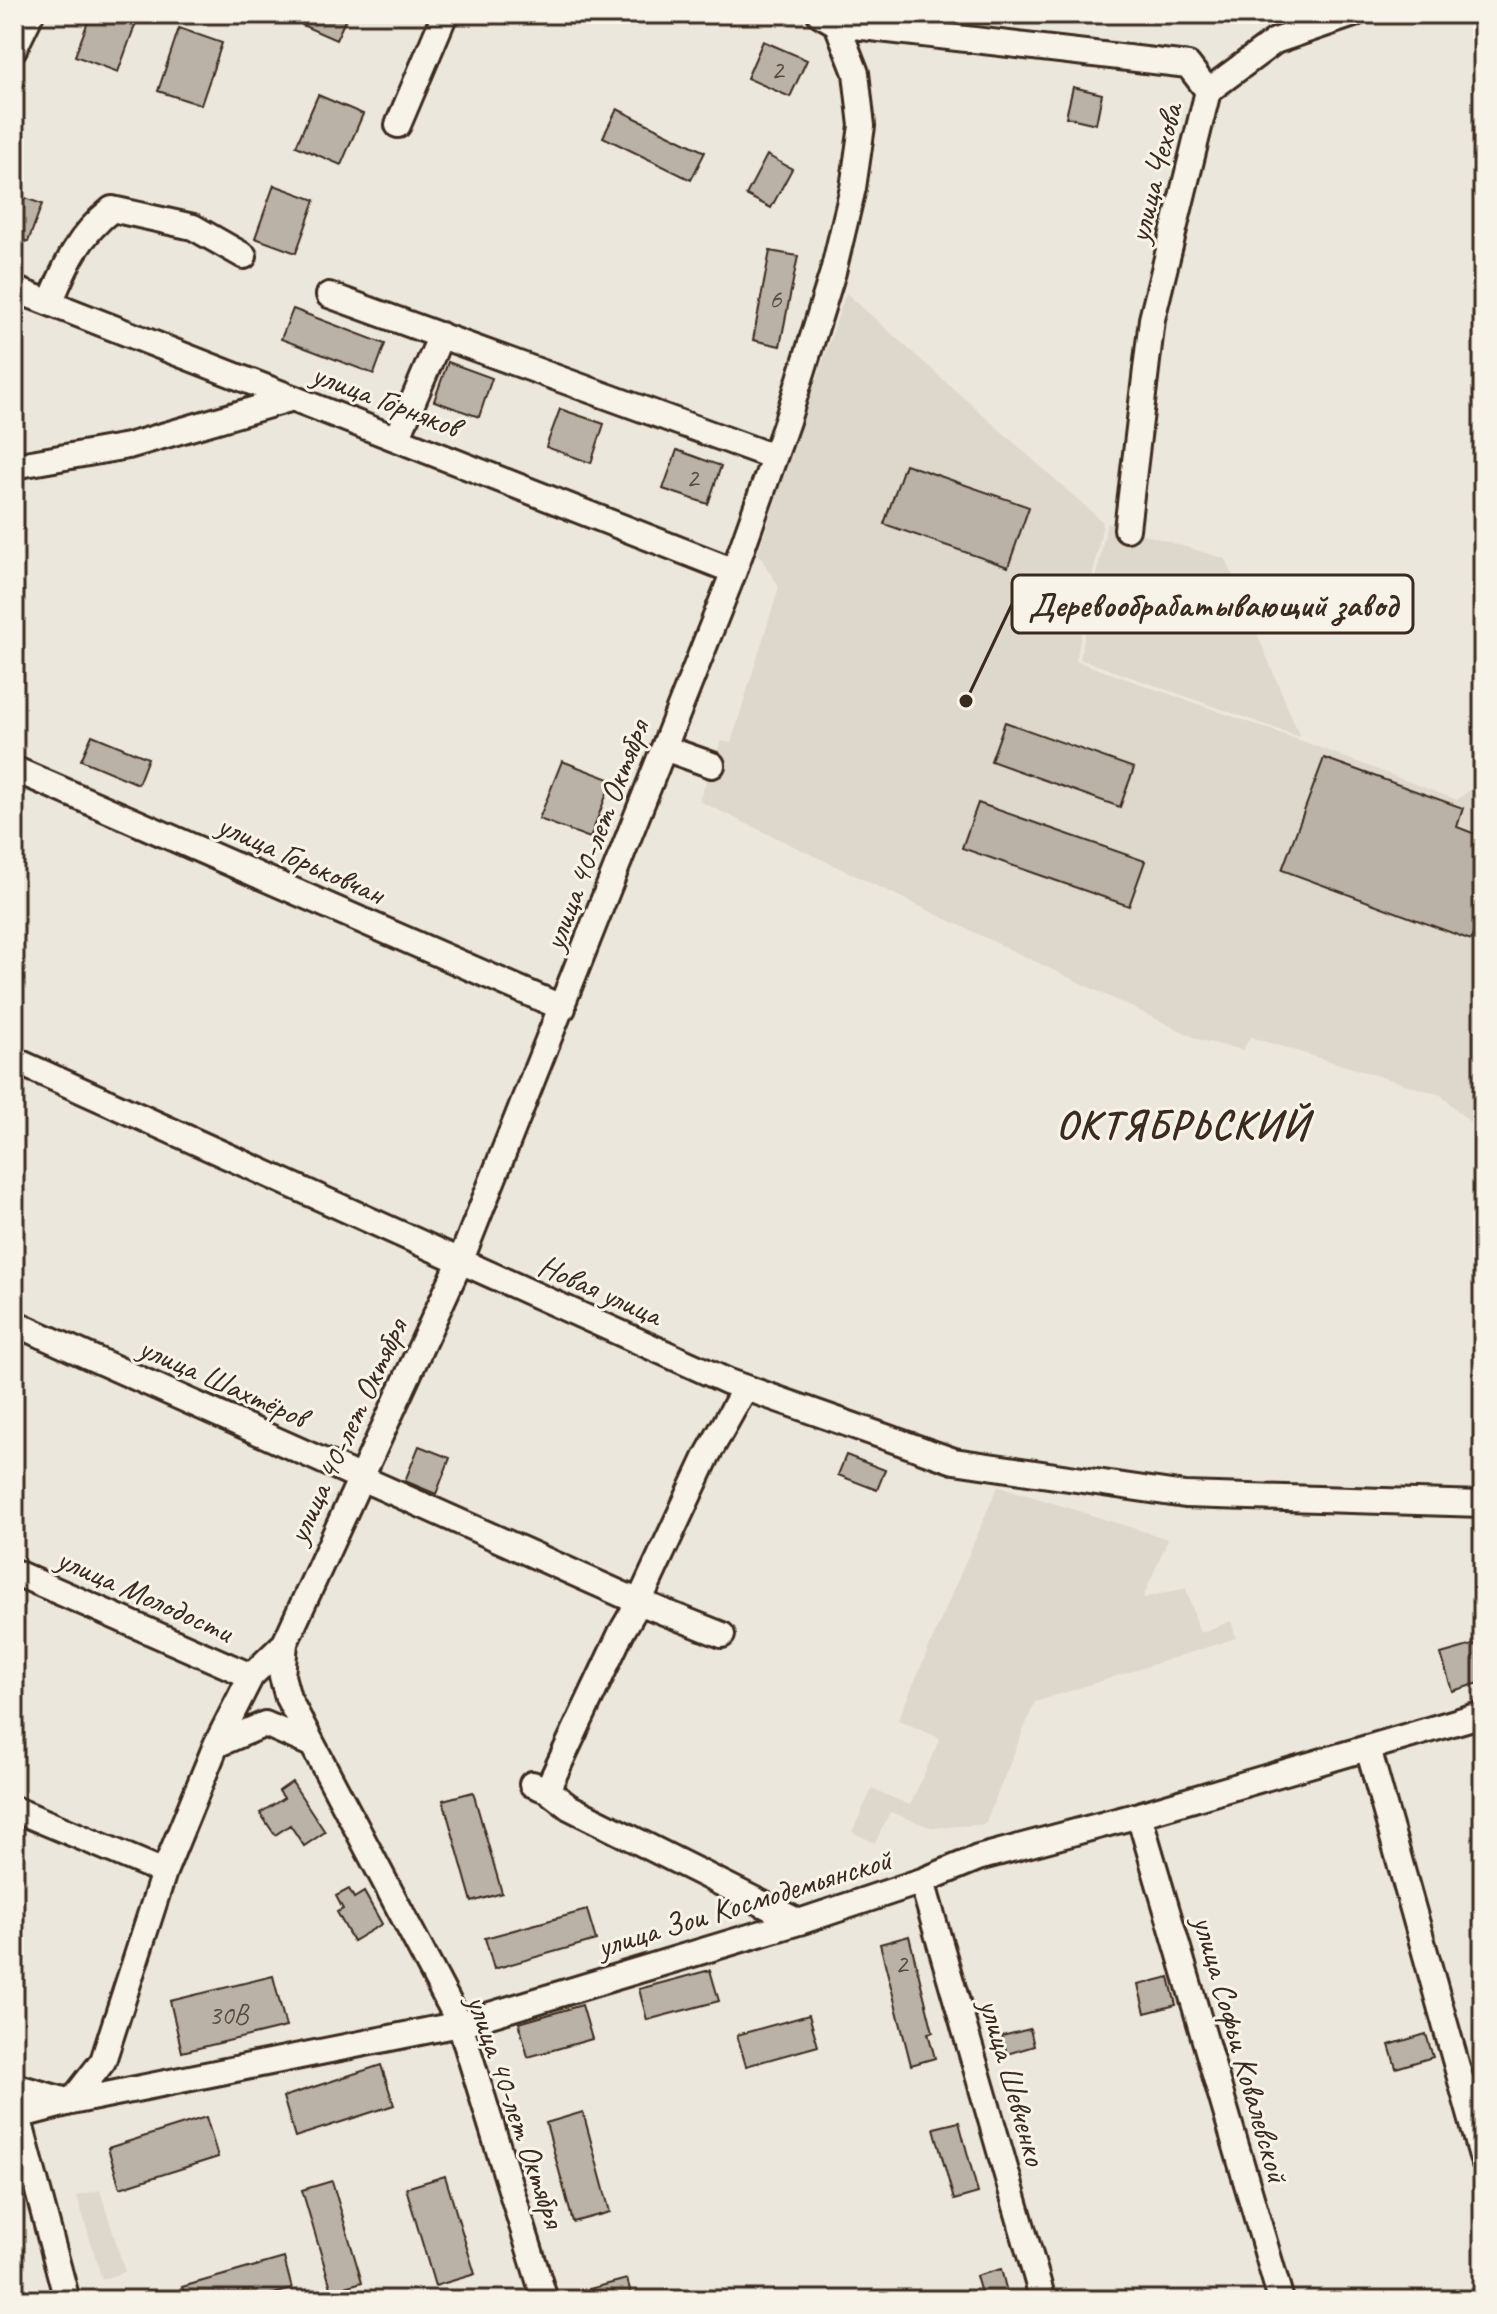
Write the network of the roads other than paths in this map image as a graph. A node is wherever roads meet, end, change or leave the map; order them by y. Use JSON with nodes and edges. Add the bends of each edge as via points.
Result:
{"nodes":[{"id":1,"x":31,"y":14,"type":"edge"},
{"id":2,"x":445,"y":14,"type":"edge"},
{"id":3,"x":1354,"y":14,"type":"edge"},
{"id":4,"x":828,"y":19,"type":"edge"},
{"id":5,"x":14,"y":49,"type":"edge"},
{"id":6,"x":1208,"y":91,"type":"junction"},
{"id":7,"x":398,"y":125,"type":"dead end"},
{"id":8,"x":244,"y":256,"type":"dead end"},
{"id":9,"x":14,"y":289,"type":"edge"},
{"id":10,"x":329,"y":295,"type":"dead end"},
{"id":11,"x":50,"y":303,"type":"junction"},
{"id":12,"x":441,"y":335,"type":"junction"},
{"id":13,"x":293,"y":398,"type":"junction"},
{"id":14,"x":397,"y":439,"type":"junction"},
{"id":15,"x":774,"y":457,"type":"junction"},
{"id":16,"x":14,"y":466,"type":"edge"},
{"id":17,"x":1127,"y":529,"type":"dead end"},
{"id":18,"x":734,"y":571,"type":"junction"},
{"id":19,"x":664,"y":748,"type":"junction"},
{"id":20,"x":712,"y":765,"type":"dead end"},
{"id":21,"x":14,"y":769,"type":"edge"},
{"id":22,"x":563,"y":1008,"type":"junction"},
{"id":23,"x":14,"y":1060,"type":"edge"},
{"id":24,"x":460,"y":1262,"type":"junction"},
{"id":25,"x":14,"y":1323,"type":"edge"},
{"id":26,"x":745,"y":1388,"type":"junction"},
{"id":27,"x":360,"y":1478,"type":"junction"},
{"id":28,"x":1483,"y":1504,"type":"edge"},
{"id":29,"x":14,"y":1572,"type":"edge"},
{"id":30,"x":632,"y":1599,"type":"junction"},
{"id":31,"x":722,"y":1635,"type":"dead end"},
{"id":32,"x":285,"y":1643,"type":"junction"},
{"id":33,"x":251,"y":1676,"type":"junction"},
{"id":34,"x":1483,"y":1714,"type":"edge"},
{"id":35,"x":311,"y":1744,"type":"junction"},
{"id":36,"x":216,"y":1745,"type":"junction"},
{"id":37,"x":1368,"y":1748,"type":"junction"},
{"id":38,"x":14,"y":1809,"type":"edge"},
{"id":39,"x":1139,"y":1815,"type":"junction"},
{"id":40,"x":164,"y":1872,"type":"junction"},
{"id":41,"x":922,"y":1881,"type":"junction"},
{"id":42,"x":799,"y":1922,"type":"junction"},
{"id":43,"x":460,"y":2024,"type":"junction"},
{"id":44,"x":14,"y":2086,"type":"edge"},
{"id":45,"x":71,"y":2102,"type":"junction"},
{"id":46,"x":16,"y":2117,"type":"edge"},
{"id":47,"x":1483,"y":2160,"type":"edge"},
{"id":48,"x":67,"y":2300,"type":"edge"},
{"id":49,"x":545,"y":2300,"type":"edge"},
{"id":50,"x":1043,"y":2300,"type":"edge"},
{"id":51,"x":1281,"y":2300,"type":"edge"}],
"edges":[{"from":1,"to":5,"type":"street"},
{"from":2,"to":7,"type":"street"},
{"from":3,"to":6,"type":"street","via":[[1275,41]]},
{"from":4,"to":6,"type":"street","name":"улица Чехова","via":[[1188,65]]},
{"from":4,"to":15,"type":"street","name":"улица 40-лет Октября","via":[[856,73],[862,126],[833,272]]},
{"from":6,"to":17,"type":"street","name":"улица Чехова","via":[[1152,319]]},
{"from":8,"to":11,"type":"street","via":[[193,227],[112,209],[91,225],[66,263]]},
{"from":9,"to":11,"type":"street","name":"улица Горняков"},
{"from":10,"to":12,"type":"street"},
{"from":11,"to":13,"type":"street","name":"улица Горняков"},
{"from":12,"to":14,"type":"street"},
{"from":12,"to":15,"type":"street"},
{"from":13,"to":14,"type":"street","name":"улица Горняков"},
{"from":13,"to":16,"type":"street","via":[[128,446]]},
{"from":14,"to":18,"type":"street","name":"улица Горняков"},
{"from":15,"to":18,"type":"street","name":"улица 40-лет Октября"},
{"from":18,"to":19,"type":"street","name":"улица 40-лет Октября"},
{"from":19,"to":20,"type":"street"},
{"from":19,"to":22,"type":"street","name":"улица 40-лет Октября"},
{"from":21,"to":22,"type":"street","name":"улица Горьковчан"},
{"from":22,"to":24,"type":"street","name":"улица 40-лет Октября"},
{"from":23,"to":24,"type":"street","name":"Новая улица"},
{"from":24,"to":26,"type":"street","name":"Новая улица"},
{"from":24,"to":27,"type":"street","name":"улица 40-лет Октября"},
{"from":25,"to":27,"type":"street","name":"улица Шахтёров"},
{"from":26,"to":28,"type":"street","name":"Новая улица","via":[[954,1461],[1185,1495]]},
{"from":26,"to":30,"type":"street"},
{"from":27,"to":30,"type":"street","name":"улица Шахтёров"},
{"from":27,"to":32,"type":"street","name":"улица 40-лет Октября"},
{"from":29,"to":33,"type":"street","name":"улица Молодости"},
{"from":30,"to":31,"type":"street","name":"улица Шахтёров"},
{"from":30,"to":42,"type":"street","via":[[621,1633],[540,1787],[569,1807]]},
{"from":32,"to":33,"type":"street","name":"улица 40-лет Октября"},
{"from":32,"to":35,"type":"street","name":"улица 40-лет Октября","via":[[282,1676]]},
{"from":33,"to":36,"type":"street","name":"улица 40-лет Октября"},
{"from":34,"to":37,"type":"street","name":"улица Зои Космодемьянской"},
{"from":35,"to":36,"type":"street","via":[[265,1724]]},
{"from":35,"to":43,"type":"street","name":"улица 40-лет Октября"},
{"from":36,"to":40,"type":"street","name":"улица 40-лет Октября"},
{"from":37,"to":39,"type":"street","name":"улица Зои Космодемьянской"},
{"from":37,"to":47,"type":"street"},
{"from":38,"to":40,"type":"street"},
{"from":39,"to":41,"type":"street","name":"улица Зои Космодемьянской","via":[[978,1858]]},
{"from":39,"to":51,"type":"street","name":"улица Софьи Ковалевской"},
{"from":40,"to":45,"type":"street","name":"улица 40-лет Октября","via":[[103,2061]]},
{"from":41,"to":42,"type":"street","name":"улица Зои Космодемьянской"},
{"from":41,"to":50,"type":"street","name":"улица Шевченко"},
{"from":42,"to":43,"type":"street","name":"улица Зои Космодемьянской"},
{"from":43,"to":45,"type":"street","name":"улица Зои Космодемьянской"},
{"from":43,"to":49,"type":"street","name":"улица 40-лет Октября"},
{"from":44,"to":45,"type":"street"},
{"from":45,"to":46,"type":"street","name":"улица Зои Космодемьянской"},
{"from":46,"to":48,"type":"street"}]}
